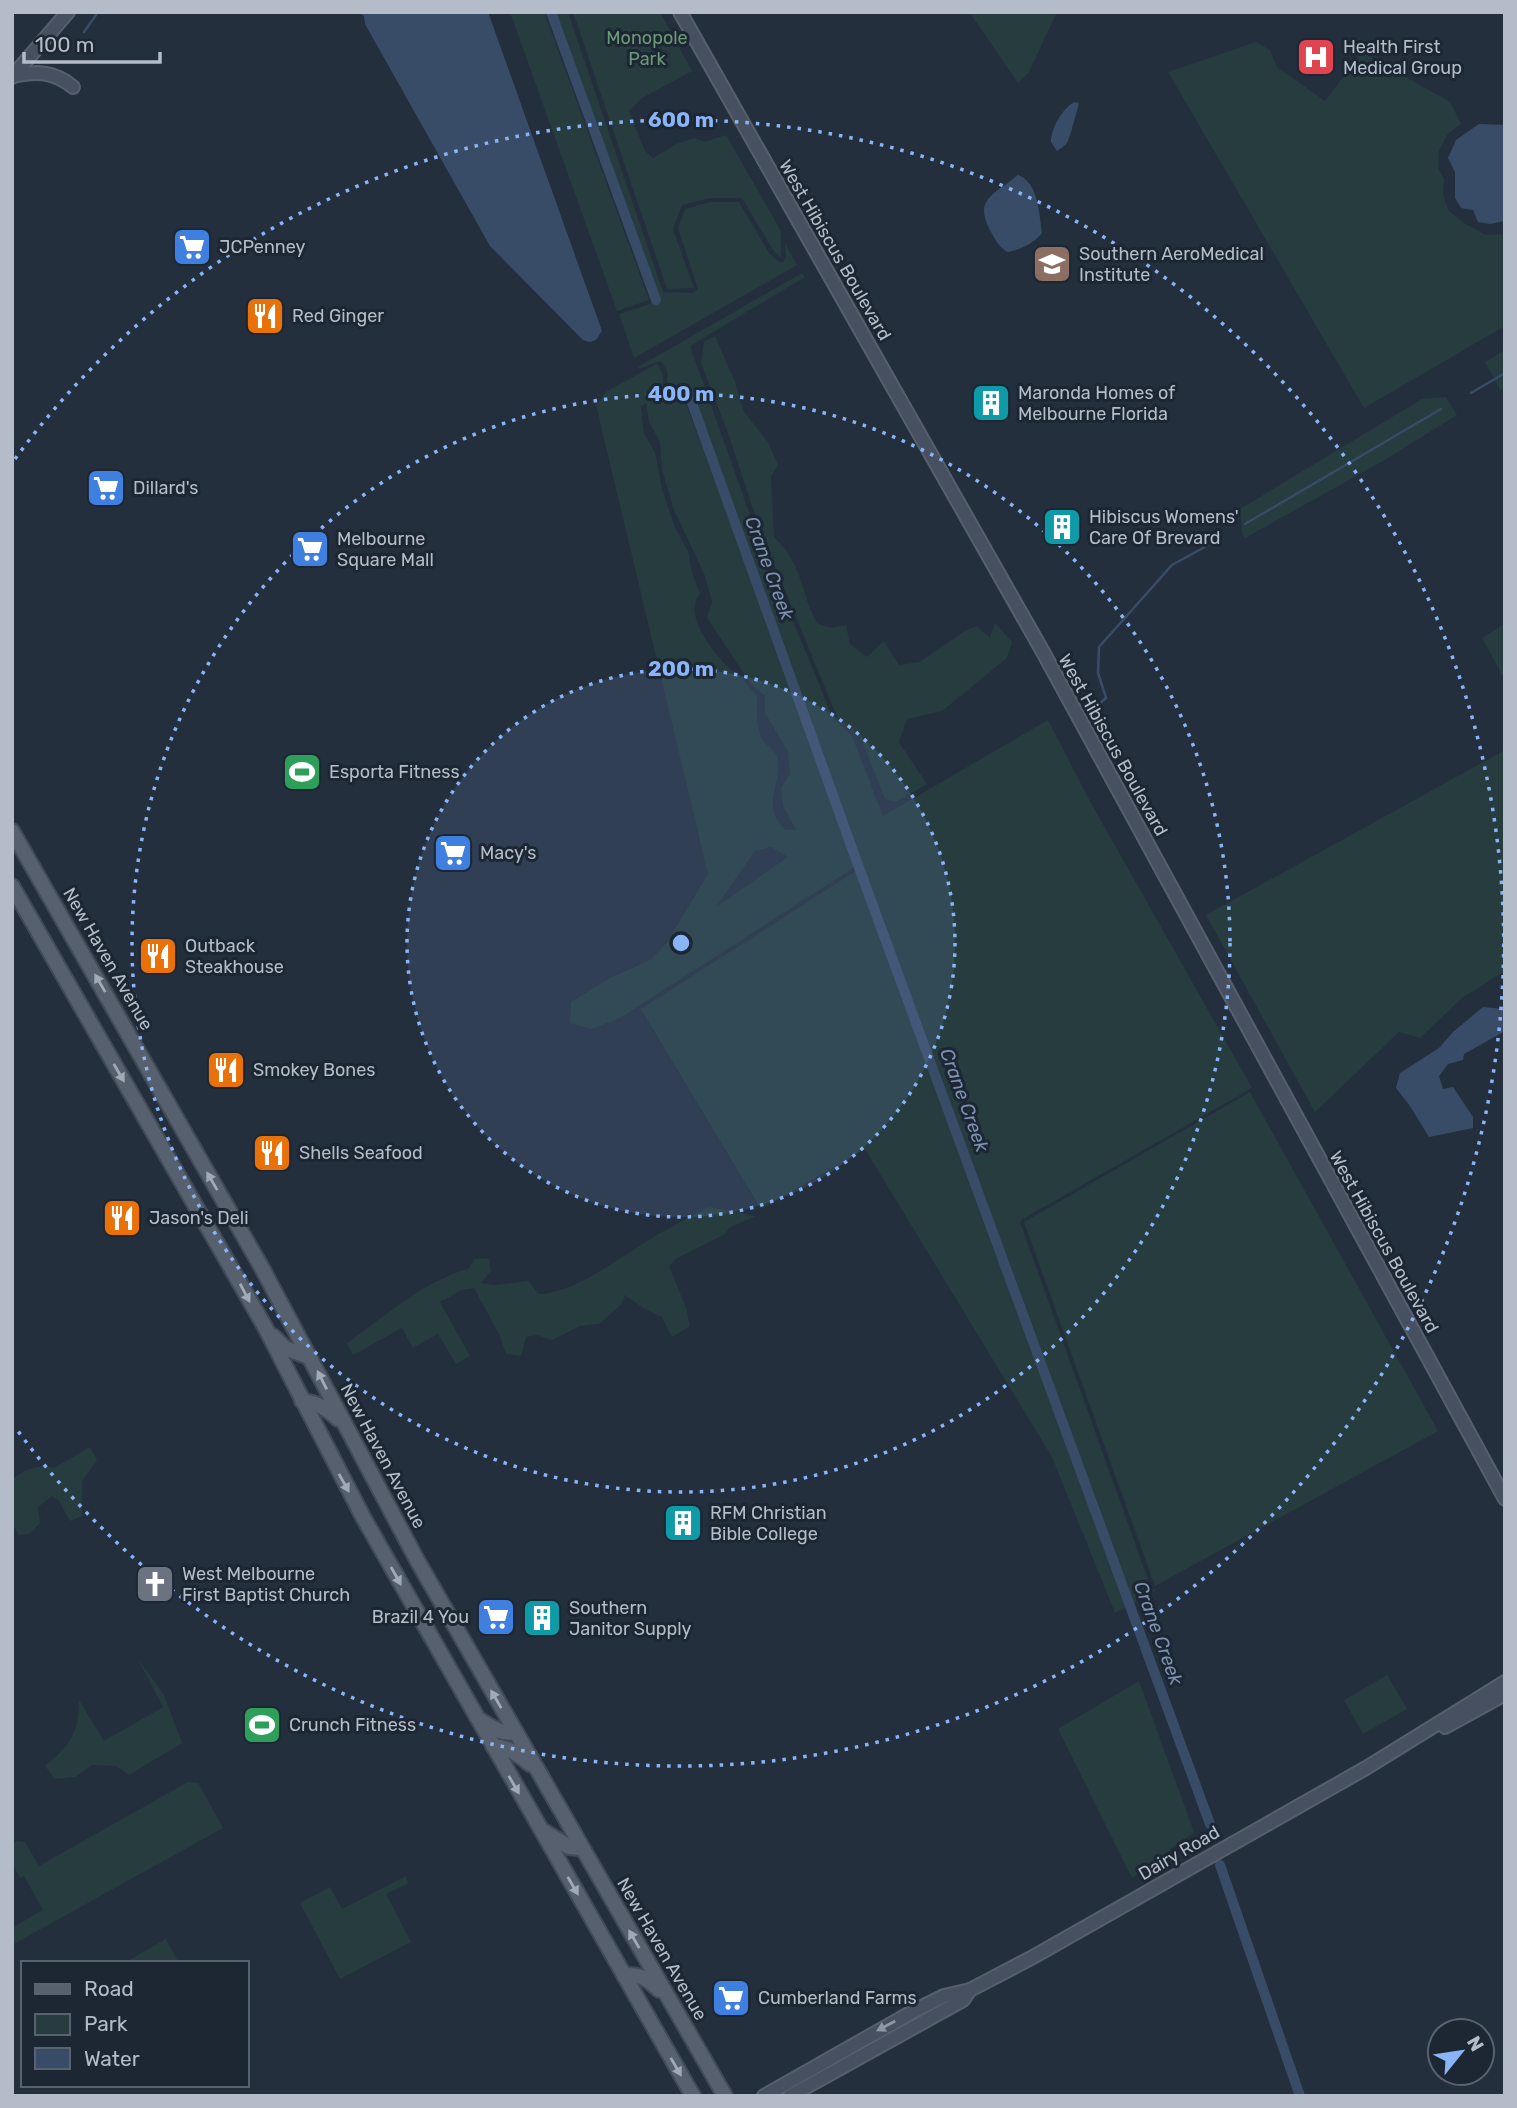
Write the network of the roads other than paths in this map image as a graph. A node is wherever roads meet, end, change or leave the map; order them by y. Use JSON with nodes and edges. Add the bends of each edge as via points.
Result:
{"nodes":[{"id":1,"x":68,"y":12,"type":"edge"},
{"id":2,"x":680,"y":12,"type":"edge"},
{"id":3,"x":12,"y":77,"type":"edge"},
{"id":4,"x":73,"y":87,"type":"dead end"},
{"id":5,"x":12,"y":831,"type":"edge"},
{"id":6,"x":12,"y":886,"type":"edge"},
{"id":7,"x":265,"y":1327,"type":"junction"},
{"id":8,"x":309,"y":1357,"type":"junction"},
{"id":9,"x":302,"y":1401,"type":"junction"},
{"id":10,"x":344,"y":1425,"type":"junction"},
{"id":11,"x":1505,"y":1499,"type":"edge"},
{"id":12,"x":1505,"y":1682,"type":"edge"},
{"id":13,"x":1505,"y":1694,"type":"edge"},
{"id":14,"x":476,"y":1717,"type":"junction"},
{"id":15,"x":515,"y":1732,"type":"junction"},
{"id":16,"x":493,"y":1746,"type":"junction"},
{"id":17,"x":1403,"y":1746,"type":"junction"},
{"id":18,"x":537,"y":1769,"type":"junction"},
{"id":19,"x":539,"y":1827,"type":"junction"},
{"id":20,"x":581,"y":1848,"type":"junction"},
{"id":21,"x":624,"y":1975,"type":"junction"},
{"id":22,"x":970,"y":1990,"type":"junction"},
{"id":23,"x":668,"y":1998,"type":"junction"},
{"id":24,"x":693,"y":2096,"type":"edge"},
{"id":25,"x":724,"y":2096,"type":"edge"},
{"id":26,"x":764,"y":2096,"type":"edge"},
{"id":27,"x":790,"y":2096,"type":"edge"}],
"edges":[{"from":1,"to":3,"type":"street"},
{"from":2,"to":11,"type":"street","name":"West Hibiscus Boulevard","via":[[1043,652]]},
{"from":3,"to":4,"type":"street","via":[[48,73]]},
{"from":8,"to":5,"type":"main road","name":"New Haven Avenue","one_way":true},
{"from":6,"to":7,"type":"main road","one_way":true},
{"from":7,"to":8,"type":"main road","via":[[285,1348]]},
{"from":7,"to":9,"type":"main road"},
{"from":10,"to":8,"type":"main road","name":"New Haven Avenue","one_way":true},
{"from":9,"to":10,"type":"main road","via":[[325,1407]]},
{"from":9,"to":14,"type":"main road","one_way":true},
{"from":15,"to":10,"type":"main road","name":"New Haven Avenue","one_way":true},
{"from":12,"to":17,"type":"street","name":"Dairy Road"},
{"from":13,"to":17,"type":"street","name":"Dairy Road"},
{"from":14,"to":15,"type":"main road","via":[[498,1731]]},
{"from":14,"to":16,"type":"main road"},
{"from":15,"to":18,"type":"main road","name":"New Haven Avenue"},
{"from":16,"to":18,"type":"main road","via":[[513,1751]]},
{"from":16,"to":19,"type":"main road","one_way":true},
{"from":17,"to":22,"type":"street","name":"Dairy Road"},
{"from":18,"to":20,"type":"main road","name":"New Haven Avenue"},
{"from":19,"to":20,"type":"main road","via":[[559,1842]]},
{"from":19,"to":21,"type":"main road","one_way":true},
{"from":23,"to":20,"type":"main road","name":"New Haven Avenue","one_way":true},
{"from":21,"to":23,"type":"main road","via":[[644,1977]]},
{"from":21,"to":24,"type":"main road","one_way":true},
{"from":22,"to":26,"type":"street","name":"Dairy Road","one_way":true,"via":[[944,1996],[914,2011]]},
{"from":22,"to":27,"type":"street","name":"Dairy Road","via":[[963,2000]]},
{"from":23,"to":25,"type":"main road","name":"New Haven Avenue"}]}
